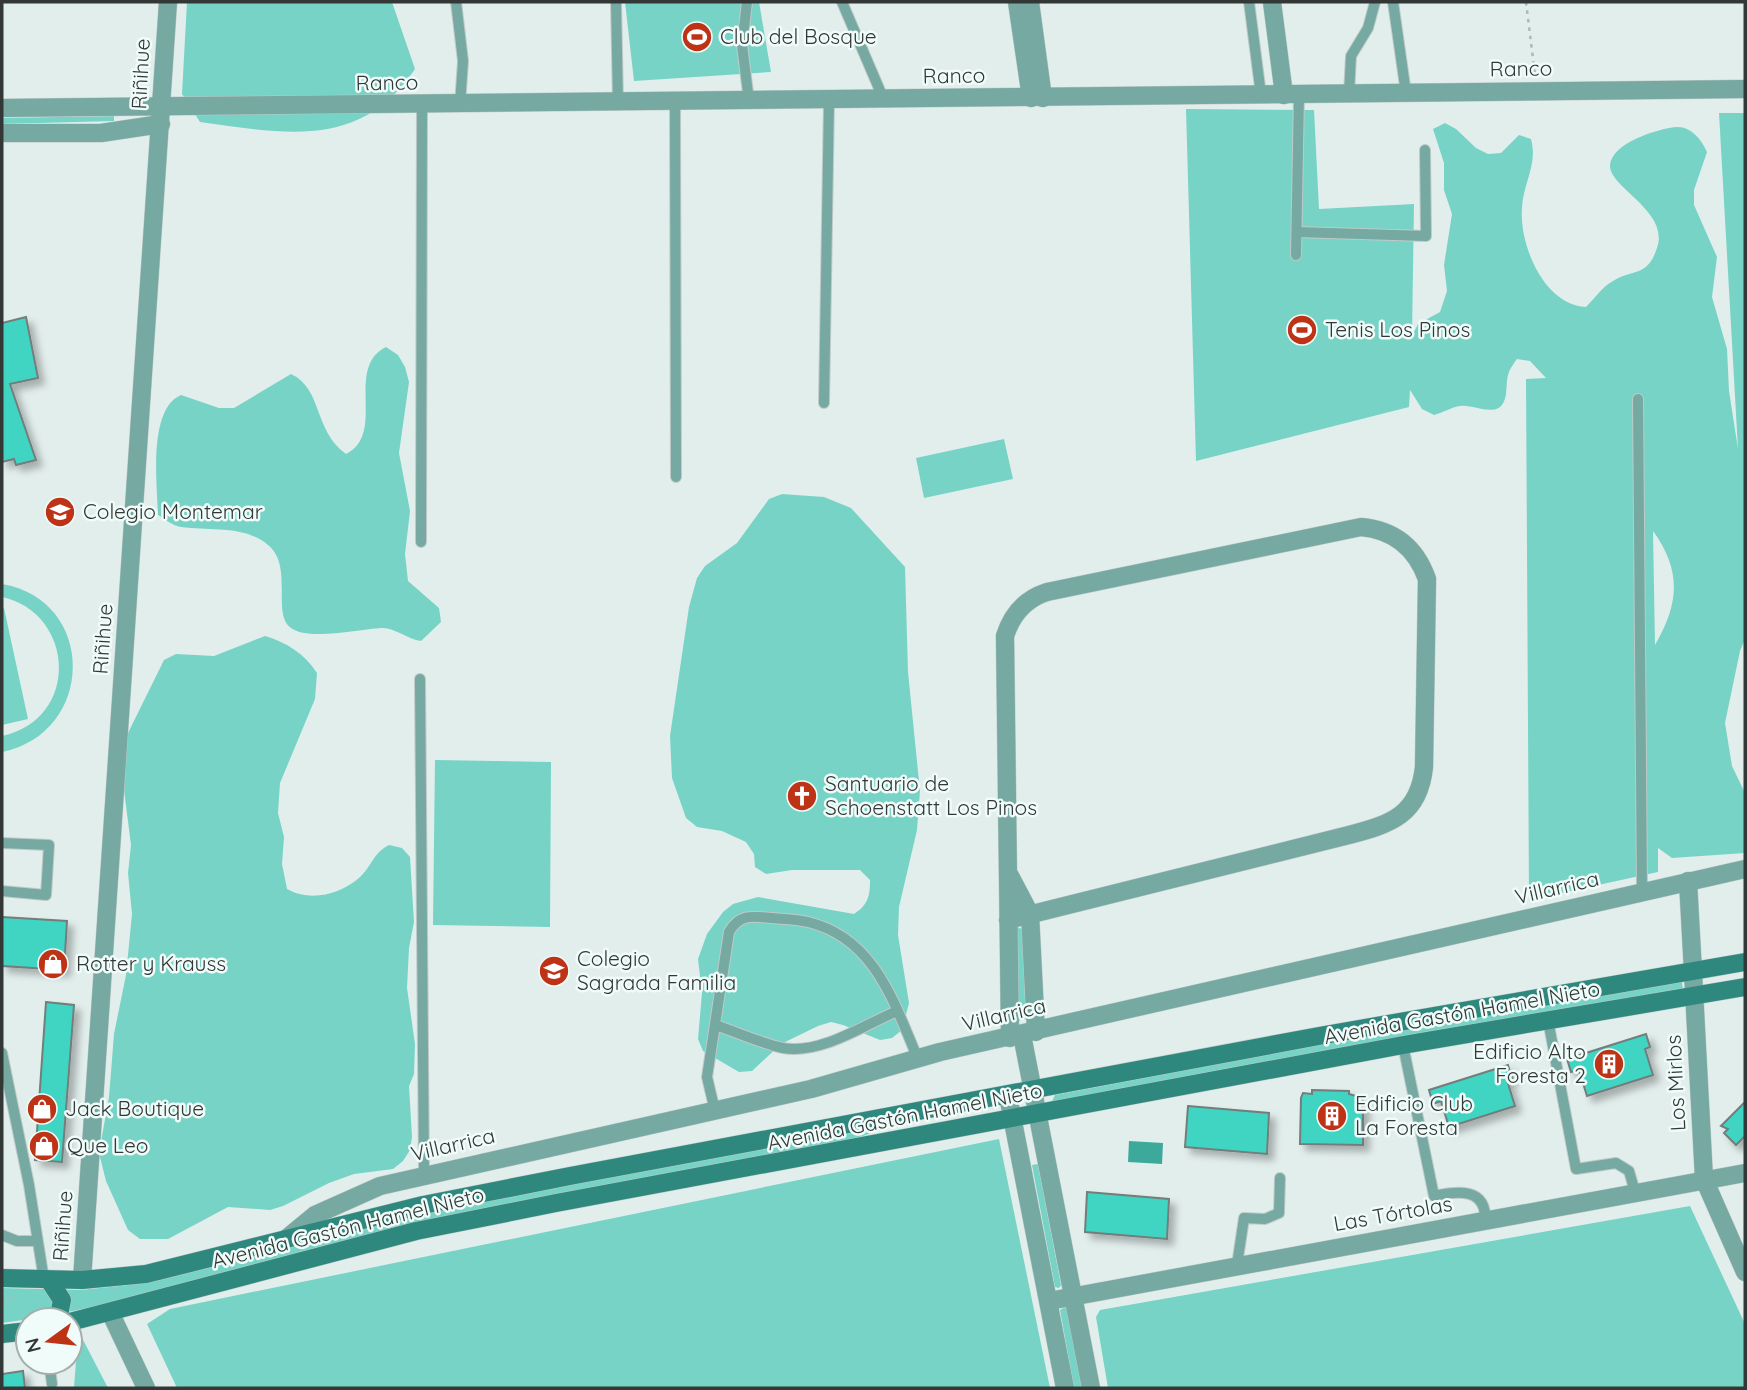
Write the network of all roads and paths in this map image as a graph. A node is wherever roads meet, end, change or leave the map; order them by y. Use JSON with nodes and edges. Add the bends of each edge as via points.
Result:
{"nodes":[{"id":1,"x":168,"y":2,"type":"edge"},
{"id":2,"x":456,"y":2,"type":"edge"},
{"id":3,"x":616,"y":2,"type":"edge"},
{"id":4,"x":747,"y":2,"type":"edge"},
{"id":5,"x":842,"y":2,"type":"edge"},
{"id":6,"x":1017,"y":2,"type":"edge"},
{"id":7,"x":1030,"y":2,"type":"edge"},
{"id":8,"x":1249,"y":2,"type":"edge"},
{"id":9,"x":1272,"y":2,"type":"edge"},
{"id":10,"x":1375,"y":2,"type":"edge"},
{"id":11,"x":1393,"y":2,"type":"edge"},
{"id":12,"x":1526,"y":2,"type":"edge"},
{"id":13,"x":1745,"y":89,"type":"edge"},
{"id":14,"x":1538,"y":92,"type":"junction"},
{"id":15,"x":1406,"y":93,"type":"junction"},
{"id":16,"x":1349,"y":94,"type":"junction"},
{"id":17,"x":1261,"y":95,"type":"junction"},
{"id":18,"x":1292,"y":95,"type":"junction"},
{"id":19,"x":1037,"y":98,"type":"junction"},
{"id":20,"x":829,"y":100,"type":"junction"},
{"id":21,"x":884,"y":100,"type":"junction"},
{"id":22,"x":749,"y":101,"type":"junction"},
{"id":23,"x":675,"y":102,"type":"junction"},
{"id":24,"x":618,"y":103,"type":"junction"},
{"id":25,"x":422,"y":105,"type":"junction"},
{"id":26,"x":460,"y":105,"type":"junction"},
{"id":27,"x":2,"y":108,"type":"edge"},
{"id":28,"x":162,"y":116,"type":"junction"},
{"id":29,"x":2,"y":134,"type":"edge"},
{"id":30,"x":1425,"y":150,"type":"dead end"},
{"id":31,"x":1297,"y":232,"type":"junction"},
{"id":32,"x":1296,"y":256,"type":"dead end"},
{"id":33,"x":1638,"y":398,"type":"dead end"},
{"id":34,"x":824,"y":403,"type":"dead end"},
{"id":35,"x":676,"y":477,"type":"dead end"},
{"id":36,"x":421,"y":542,"type":"dead end"},
{"id":37,"x":420,"y":679,"type":"dead end"},
{"id":38,"x":2,"y":843,"type":"edge"},
{"id":39,"x":1007,"y":869,"type":"junction"},
{"id":40,"x":1745,"y":869,"type":"edge"},
{"id":41,"x":1688,"y":881,"type":"junction"},
{"id":42,"x":2,"y":891,"type":"edge"},
{"id":43,"x":1642,"y":892,"type":"junction"},
{"id":44,"x":1030,"y":914,"type":"junction"},
{"id":45,"x":1008,"y":920,"type":"junction"},
{"id":46,"x":1745,"y":962,"type":"edge"},
{"id":47,"x":1693,"y":972,"type":"junction"},
{"id":48,"x":1745,"y":987,"type":"edge"},
{"id":49,"x":1694,"y":997,"type":"junction"},
{"id":50,"x":897,"y":1010,"type":"junction"},
{"id":51,"x":1548,"y":1020,"type":"junction"},
{"id":52,"x":715,"y":1025,"type":"junction"},
{"id":53,"x":1022,"y":1035,"type":"junction"},
{"id":54,"x":1404,"y":1045,"type":"junction"},
{"id":55,"x":2,"y":1053,"type":"edge"},
{"id":56,"x":918,"y":1059,"type":"junction"},
{"id":57,"x":1033,"y":1091,"type":"junction"},
{"id":58,"x":1008,"y":1096,"type":"junction"},
{"id":59,"x":715,"y":1111,"type":"junction"},
{"id":60,"x":14,"y":1115,"type":"junction"},
{"id":61,"x":1037,"y":1115,"type":"junction"},
{"id":62,"x":2,"y":1118,"type":"edge"},
{"id":63,"x":1013,"y":1120,"type":"junction"},
{"id":64,"x":1745,"y":1173,"type":"edge"},
{"id":65,"x":424,"y":1175,"type":"junction"},
{"id":66,"x":1280,"y":1178,"type":"dead end"},
{"id":67,"x":1704,"y":1179,"type":"junction"},
{"id":68,"x":1635,"y":1192,"type":"junction"},
{"id":69,"x":1485,"y":1221,"type":"junction"},
{"id":70,"x":2,"y":1235,"type":"edge"},
{"id":71,"x":287,"y":1238,"type":"junction"},
{"id":72,"x":37,"y":1241,"type":"junction"},
{"id":73,"x":1237,"y":1265,"type":"junction"},
{"id":74,"x":1745,"y":1272,"type":"edge"},
{"id":75,"x":2,"y":1278,"type":"edge"},
{"id":76,"x":46,"y":1280,"type":"junction"},
{"id":77,"x":82,"y":1280,"type":"junction"},
{"id":78,"x":1074,"y":1297,"type":"junction"},
{"id":79,"x":1049,"y":1301,"type":"junction"},
{"id":80,"x":61,"y":1306,"type":"edge"},
{"id":81,"x":110,"y":1312,"type":"junction"},
{"id":82,"x":84,"y":1318,"type":"edge"},
{"id":83,"x":51,"y":1376,"type":"edge"},
{"id":84,"x":52,"y":1384,"type":"dead end"},
{"id":85,"x":146,"y":1388,"type":"edge"},
{"id":86,"x":1065,"y":1388,"type":"edge"},
{"id":87,"x":1091,"y":1388,"type":"edge"}],
"edges":[{"from":1,"to":28,"type":"street","name":"Riñihue"},
{"from":2,"to":26,"type":"lane","via":[[463,61]]},
{"from":3,"to":24,"type":"lane"},
{"from":4,"to":22,"type":"lane","via":[[742,45]]},
{"from":5,"to":21,"type":"lane"},
{"from":6,"to":19,"type":"street"},
{"from":7,"to":19,"type":"street"},
{"from":8,"to":17,"type":"lane"},
{"from":9,"to":18,"type":"street"},
{"from":10,"to":16,"type":"lane","via":[[1368,28],[1351,56]]},
{"from":11,"to":15,"type":"lane"},
{"from":12,"to":14,"type":"path"},
{"from":13,"to":14,"type":"street","name":"Ranco"},
{"from":14,"to":15,"type":"street","name":"Ranco"},
{"from":15,"to":16,"type":"street","name":"Ranco"},
{"from":16,"to":18,"type":"street","name":"Ranco"},
{"from":17,"to":18,"type":"street","name":"Ranco"},
{"from":17,"to":19,"type":"street","name":"Ranco"},
{"from":18,"to":31,"type":"lane"},
{"from":19,"to":21,"type":"street","name":"Ranco"},
{"from":20,"to":21,"type":"street","name":"Ranco"},
{"from":20,"to":22,"type":"street","name":"Ranco"},
{"from":20,"to":34,"type":"lane"},
{"from":22,"to":23,"type":"street","name":"Ranco"},
{"from":23,"to":24,"type":"street","name":"Ranco"},
{"from":23,"to":35,"type":"lane"},
{"from":24,"to":26,"type":"street","name":"Ranco"},
{"from":25,"to":26,"type":"street","name":"Ranco"},
{"from":25,"to":28,"type":"street","name":"Ranco"},
{"from":25,"to":36,"type":"lane"},
{"from":27,"to":28,"type":"street","via":[[102,105]]},
{"from":28,"to":29,"type":"street","via":[[101,132]]},
{"from":28,"to":77,"type":"street","name":"Riñihue"},
{"from":30,"to":31,"type":"lane","via":[[1426,236]]},
{"from":31,"to":32,"type":"lane"},
{"from":33,"to":43,"type":"lane"},
{"from":37,"to":65,"type":"lane"},
{"from":38,"to":42,"type":"lane","via":[[49,845],[46,895]]},
{"from":39,"to":44,"type":"street"},
{"from":39,"to":44,"type":"street","via":[[1004,636],[1024,604],[1047,592],[1361,527],[1386,532],[1413,552],[1427,579],[1424,766],[1419,790],[1406,811],[1373,829]]},
{"from":39,"to":45,"type":"street"},
{"from":40,"to":41,"type":"street","name":"Villarrica"},
{"from":41,"to":43,"type":"street","name":"Villarrica"},
{"from":41,"to":47,"type":"street","name":"Los Mirlos"},
{"from":43,"to":53,"type":"street","name":"Villarrica"},
{"from":44,"to":45,"type":"street"},
{"from":44,"to":53,"type":"street"},
{"from":45,"to":53,"type":"street"},
{"from":46,"to":47,"type":"main road","name":"Avenida Gastón Hamel Nieto"},
{"from":47,"to":49,"type":"street","name":"Los Mirlos"},
{"from":47,"to":57,"type":"main road","name":"Avenida Gastón Hamel Nieto"},
{"from":48,"to":49,"type":"main road","name":"Avenida Gastón Hamel Nieto"},
{"from":49,"to":51,"type":"main road","name":"Avenida Gastón Hamel Nieto"},
{"from":49,"to":67,"type":"street","name":"Los Mirlos"},
{"from":50,"to":52,"type":"lane","via":[[821,1044],[799,1048],[783,1048]]},
{"from":50,"to":52,"type":"lane","via":[[880,971],[841,935],[808,922],[748,916],[735,922],[729,932]]},
{"from":50,"to":56,"type":"lane"},
{"from":51,"to":54,"type":"main road","name":"Avenida Gastón Hamel Nieto"},
{"from":51,"to":68,"type":"lane","via":[[1576,1169],[1616,1163],[1629,1171]]},
{"from":52,"to":59,"type":"lane","via":[[707,1077]]},
{"from":53,"to":56,"type":"street","name":"Villarrica"},
{"from":53,"to":57,"type":"street"},
{"from":54,"to":61,"type":"main road","name":"Avenida Gastón Hamel Nieto"},
{"from":54,"to":69,"type":"lane","via":[[1434,1196],[1461,1190],[1473,1194],[1483,1205]]},
{"from":55,"to":60,"type":"lane"},
{"from":56,"to":59,"type":"street","name":"Villarrica"},
{"from":57,"to":58,"type":"main road","name":"Avenida Gastón Hamel Nieto"},
{"from":57,"to":61,"type":"street"},
{"from":58,"to":63,"type":"street"},
{"from":58,"to":71,"type":"main road","name":"Avenida Gastón Hamel Nieto","via":[[543,1181]]},
{"from":59,"to":65,"type":"street","name":"Villarrica"},
{"from":60,"to":62,"type":"lane"},
{"from":60,"to":72,"type":"lane"},
{"from":61,"to":63,"type":"main road","name":"Avenida Gastón Hamel Nieto"},
{"from":61,"to":78,"type":"street"},
{"from":63,"to":79,"type":"street"},
{"from":63,"to":81,"type":"main road","name":"Avenida Gastón Hamel Nieto","via":[[416,1231]]},
{"from":64,"to":67,"type":"street","name":"Las Tórtolas"},
{"from":65,"to":71,"type":"street","name":"Villarrica","via":[[352,1196],[315,1215]]},
{"from":66,"to":73,"type":"lane","via":[[1279,1213],[1265,1219],[1244,1218]]},
{"from":67,"to":68,"type":"street","name":"Las Tórtolas"},
{"from":67,"to":74,"type":"street","name":"Los Mirlos"},
{"from":68,"to":69,"type":"street","name":"Las Tórtolas"},
{"from":69,"to":73,"type":"street","name":"Las Tórtolas"},
{"from":70,"to":72,"type":"lane"},
{"from":71,"to":77,"type":"main road","name":"Avenida Gastón Hamel Nieto","via":[[166,1270]]},
{"from":72,"to":76,"type":"lane"},
{"from":73,"to":78,"type":"street","name":"Las Tórtolas"},
{"from":75,"to":76,"type":"main road","name":"Avenida Gastón Hamel Nieto"},
{"from":76,"to":77,"type":"main road","name":"Avenida Gastón Hamel Nieto"},
{"from":76,"to":80,"type":"main road","via":[[62,1300]]},
{"from":78,"to":79,"type":"street","name":"Las Tórtolas"},
{"from":78,"to":87,"type":"street"},
{"from":79,"to":86,"type":"street"},
{"from":81,"to":82,"type":"main road","name":"Avenida Gastón Hamel Nieto"},
{"from":81,"to":85,"type":"street"},
{"from":83,"to":84,"type":"lane"}]}
